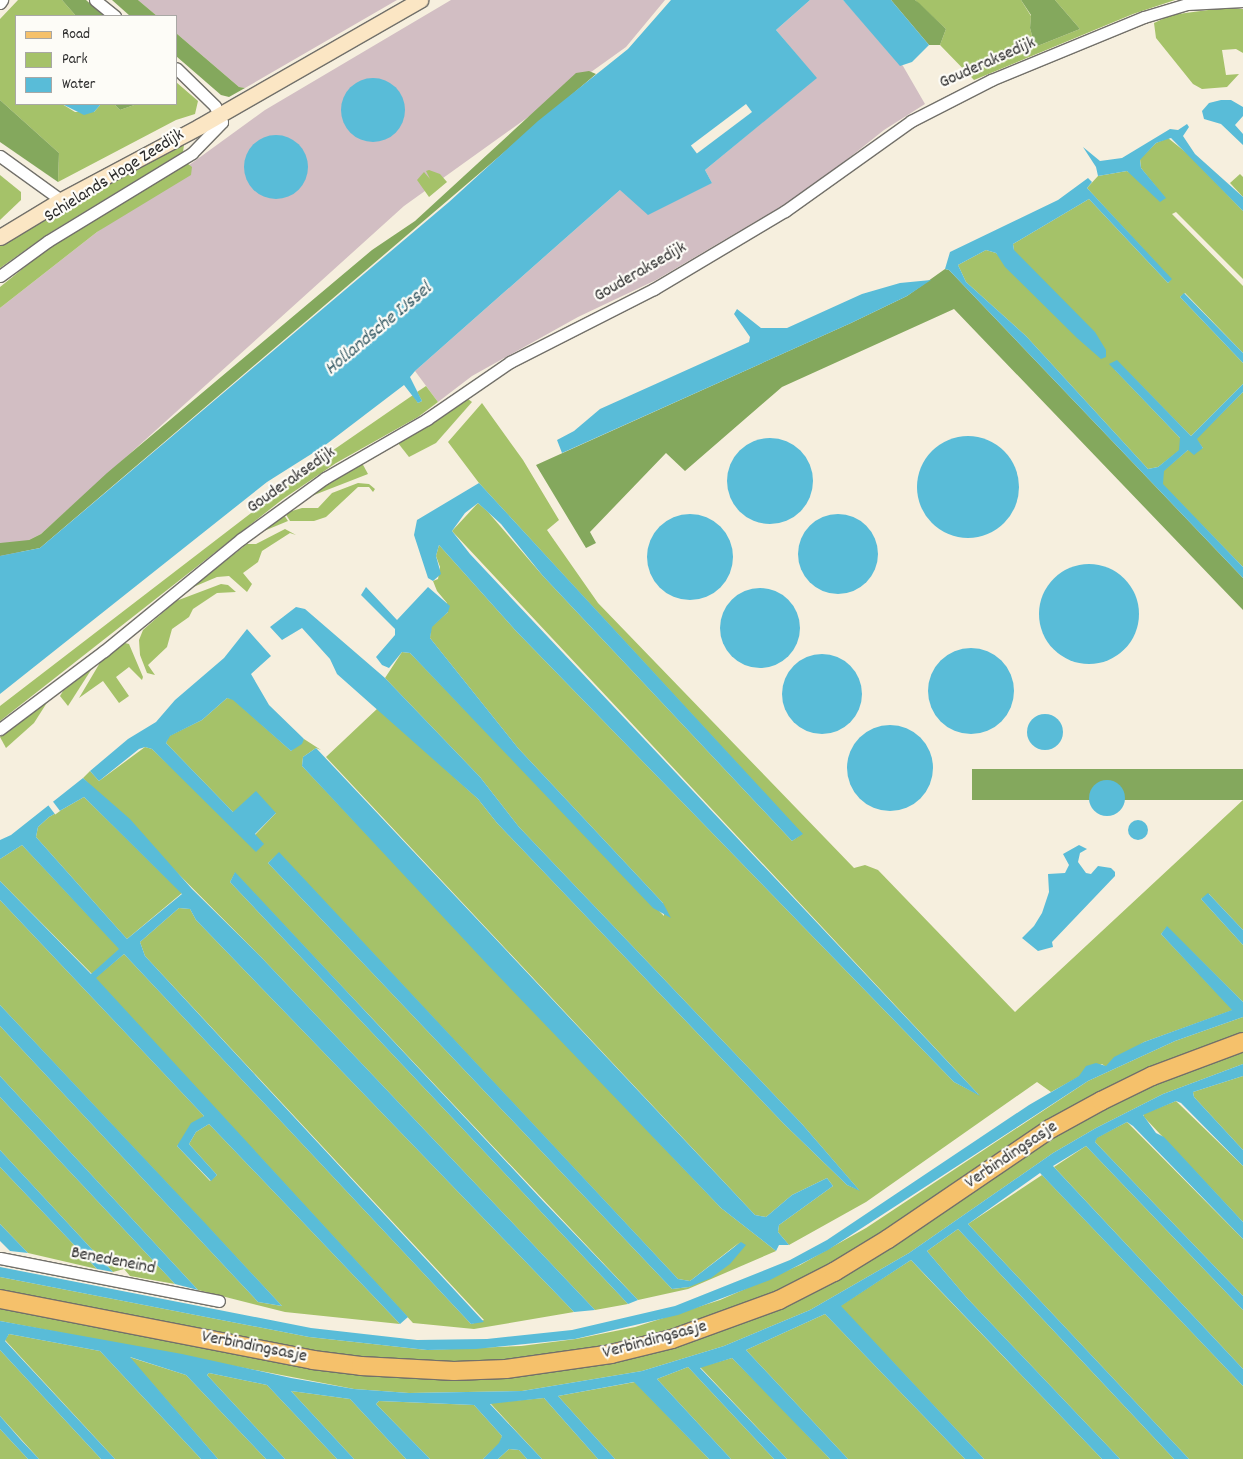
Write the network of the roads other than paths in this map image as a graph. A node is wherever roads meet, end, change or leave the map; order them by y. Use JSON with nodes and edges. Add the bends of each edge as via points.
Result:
{"nodes":[{"id":1,"x":96,"y":0,"type":"edge"},
{"id":2,"x":420,"y":0,"type":"edge"},
{"id":3,"x":1243,"y":2,"type":"edge"},
{"id":4,"x":114,"y":15,"type":"edge"},
{"id":5,"x":178,"y":70,"type":"edge"},
{"id":6,"x":218,"y":114,"type":"junction"},
{"id":7,"x":3,"y":163,"type":"edge"},
{"id":8,"x":60,"y":200,"type":"junction"},
{"id":9,"x":0,"y":237,"type":"edge"},
{"id":10,"x":0,"y":276,"type":"edge"},
{"id":11,"x":0,"y":728,"type":"edge"},
{"id":12,"x":1243,"y":1042,"type":"edge"},
{"id":13,"x":0,"y":1258,"type":"edge"},
{"id":14,"x":0,"y":1299,"type":"edge"},
{"id":15,"x":219,"y":1301,"type":"dead end"}],
"edges":[{"from":1,"to":4,"type":"street"},
{"from":2,"to":6,"type":"main road"},
{"from":3,"to":11,"type":"street","name":"Gouderaksedijk","via":[[1213,1],[1160,11],[942,103],[911,121],[785,210],[654,289],[510,362],[427,419],[332,473],[241,539],[95,657]]},
{"from":5,"to":6,"type":"street","via":[[216,106]]},
{"from":6,"to":8,"type":"main road"},
{"from":6,"to":10,"type":"street","name":"Schielands Hoge Zeedijk","via":[[222,122],[192,153]]},
{"from":7,"to":8,"type":"street"},
{"from":8,"to":9,"type":"main road"},
{"from":12,"to":14,"type":"main road","name":"Verbindingsasje","via":[[1152,1076],[1101,1101],[1050,1130],[888,1239],[779,1300],[672,1339],[611,1354],[506,1369],[361,1366],[304,1358]]},
{"from":13,"to":15,"type":"street","name":"Benedeneind"}]}
